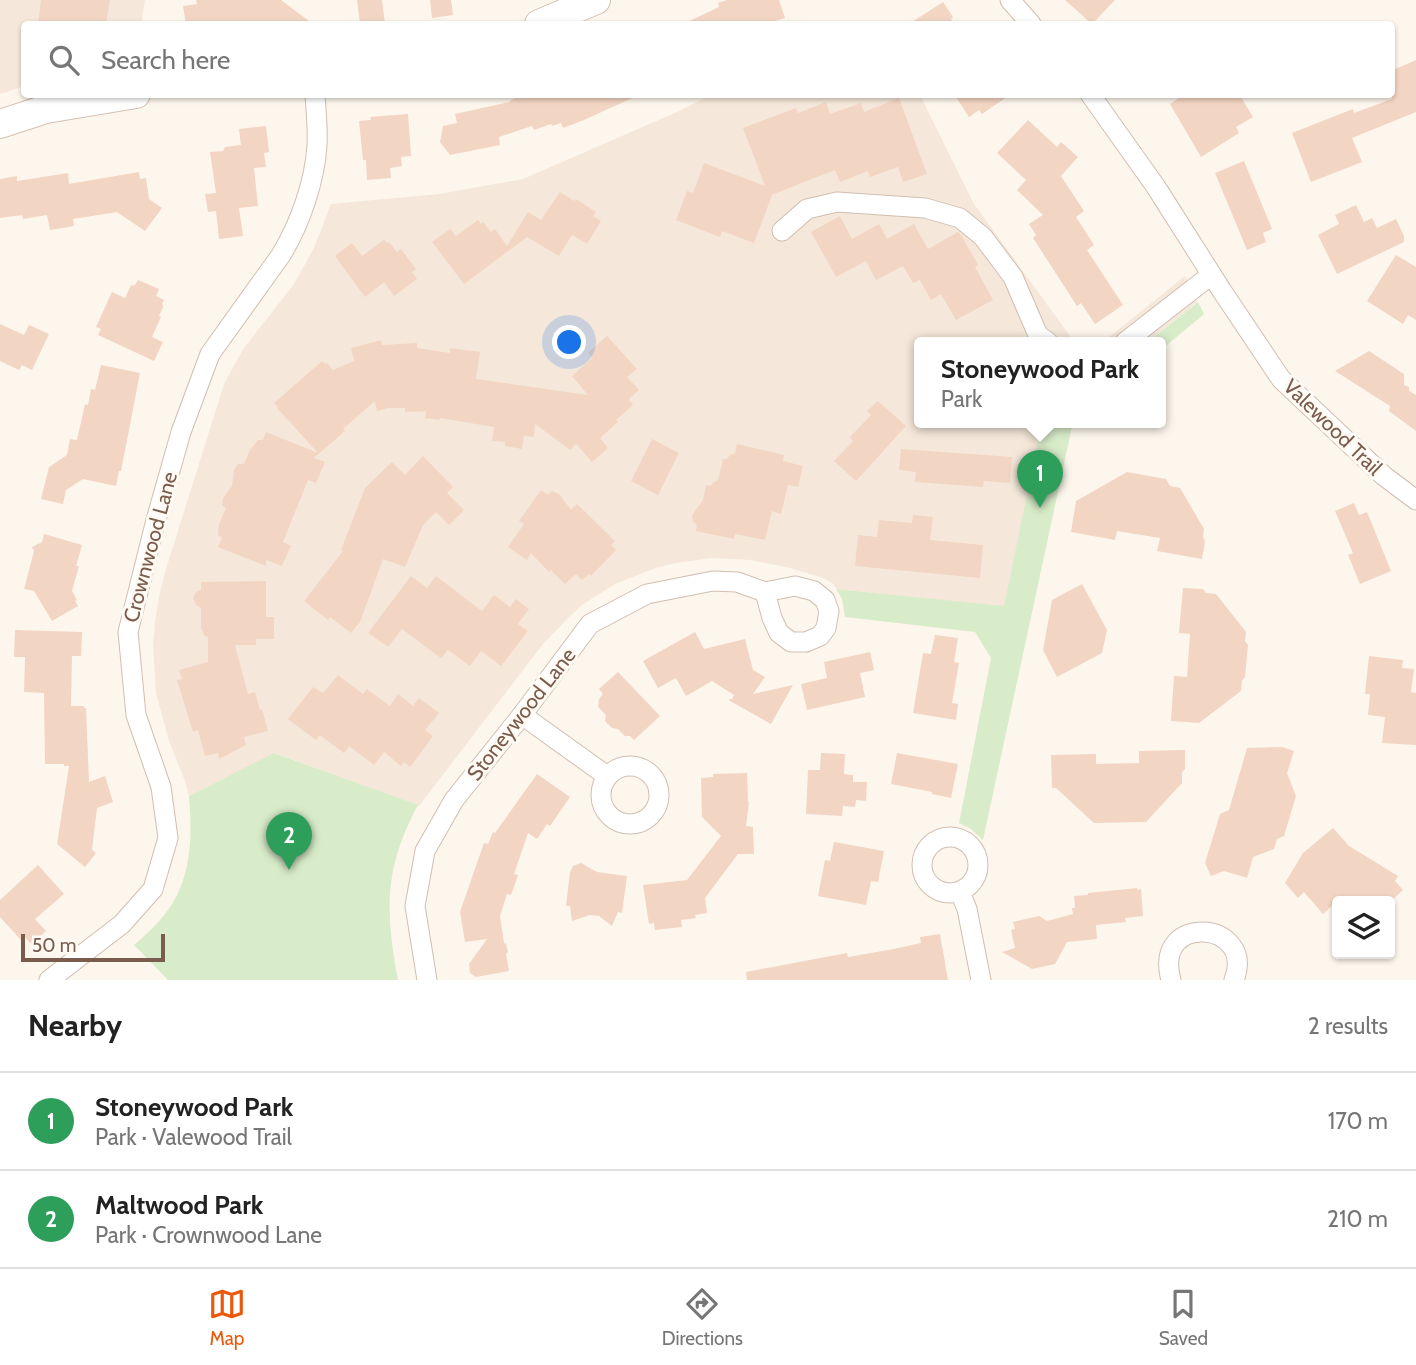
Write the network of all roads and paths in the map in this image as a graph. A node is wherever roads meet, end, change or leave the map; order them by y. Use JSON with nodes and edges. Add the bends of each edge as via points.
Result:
{"nodes":[{"id":1,"x":596,"y":0,"type":"edge"},
{"id":2,"x":1010,"y":0,"type":"edge"},
{"id":3,"x":546,"y":21,"type":"edge"},
{"id":4,"x":1028,"y":21,"type":"edge"},
{"id":5,"x":110,"y":98,"type":"edge"},
{"id":6,"x":315,"y":98,"type":"edge"},
{"id":7,"x":1093,"y":98,"type":"edge"},
{"id":8,"x":0,"y":124,"type":"edge"},
{"id":9,"x":782,"y":231,"type":"dead end"},
{"id":10,"x":1211,"y":275,"type":"junction"},
{"id":11,"x":1041,"y":337,"type":"edge"},
{"id":12,"x":1131,"y":337,"type":"edge"},
{"id":13,"x":1416,"y":500,"type":"edge"},
{"id":14,"x":765,"y":592,"type":"dead end"},
{"id":15,"x":522,"y":715,"type":"junction"},
{"id":16,"x":607,"y":776,"type":"dead end"},
{"id":17,"x":960,"y":892,"type":"dead end"},
{"id":18,"x":49,"y":980,"type":"edge"},
{"id":19,"x":427,"y":980,"type":"edge"},
{"id":20,"x":981,"y":980,"type":"edge"},
{"id":21,"x":1171,"y":980,"type":"edge"},
{"id":22,"x":1234,"y":980,"type":"edge"}],
"edges":[{"from":1,"to":3,"type":"street"},
{"from":2,"to":4,"type":"street"},
{"from":5,"to":8,"type":"street","via":[[46,108]]},
{"from":6,"to":18,"type":"street","name":"Crownwood Lane","via":[[317,146],[300,216],[281,255],[210,354],[181,432],[128,632],[136,716],[161,787],[168,838],[153,888],[122,924]]},
{"from":7,"to":10,"type":"street","name":"Valewood Trail"},
{"from":9,"to":11,"type":"street","via":[[807,209],[837,202],[925,208],[960,218],[983,237],[1013,277]]},
{"from":10,"to":12,"type":"street"},
{"from":10,"to":13,"type":"street","name":"Valewood Trail","via":[[1281,379],[1384,477]]},
{"from":14,"to":15,"type":"street","name":"Stoneywood Lane","via":[[737,582],[713,581],[647,594],[590,624]]},
{"from":15,"to":16,"type":"street"},
{"from":15,"to":19,"type":"street","name":"Stoneywood Lane","via":[[454,800],[425,851],[415,906]]},
{"from":17,"to":20,"type":"street"},
{"from":21,"to":22,"type":"street","via":[[1170,953],[1178,941],[1205,931],[1219,934],[1230,944],[1237,957]]}]}
